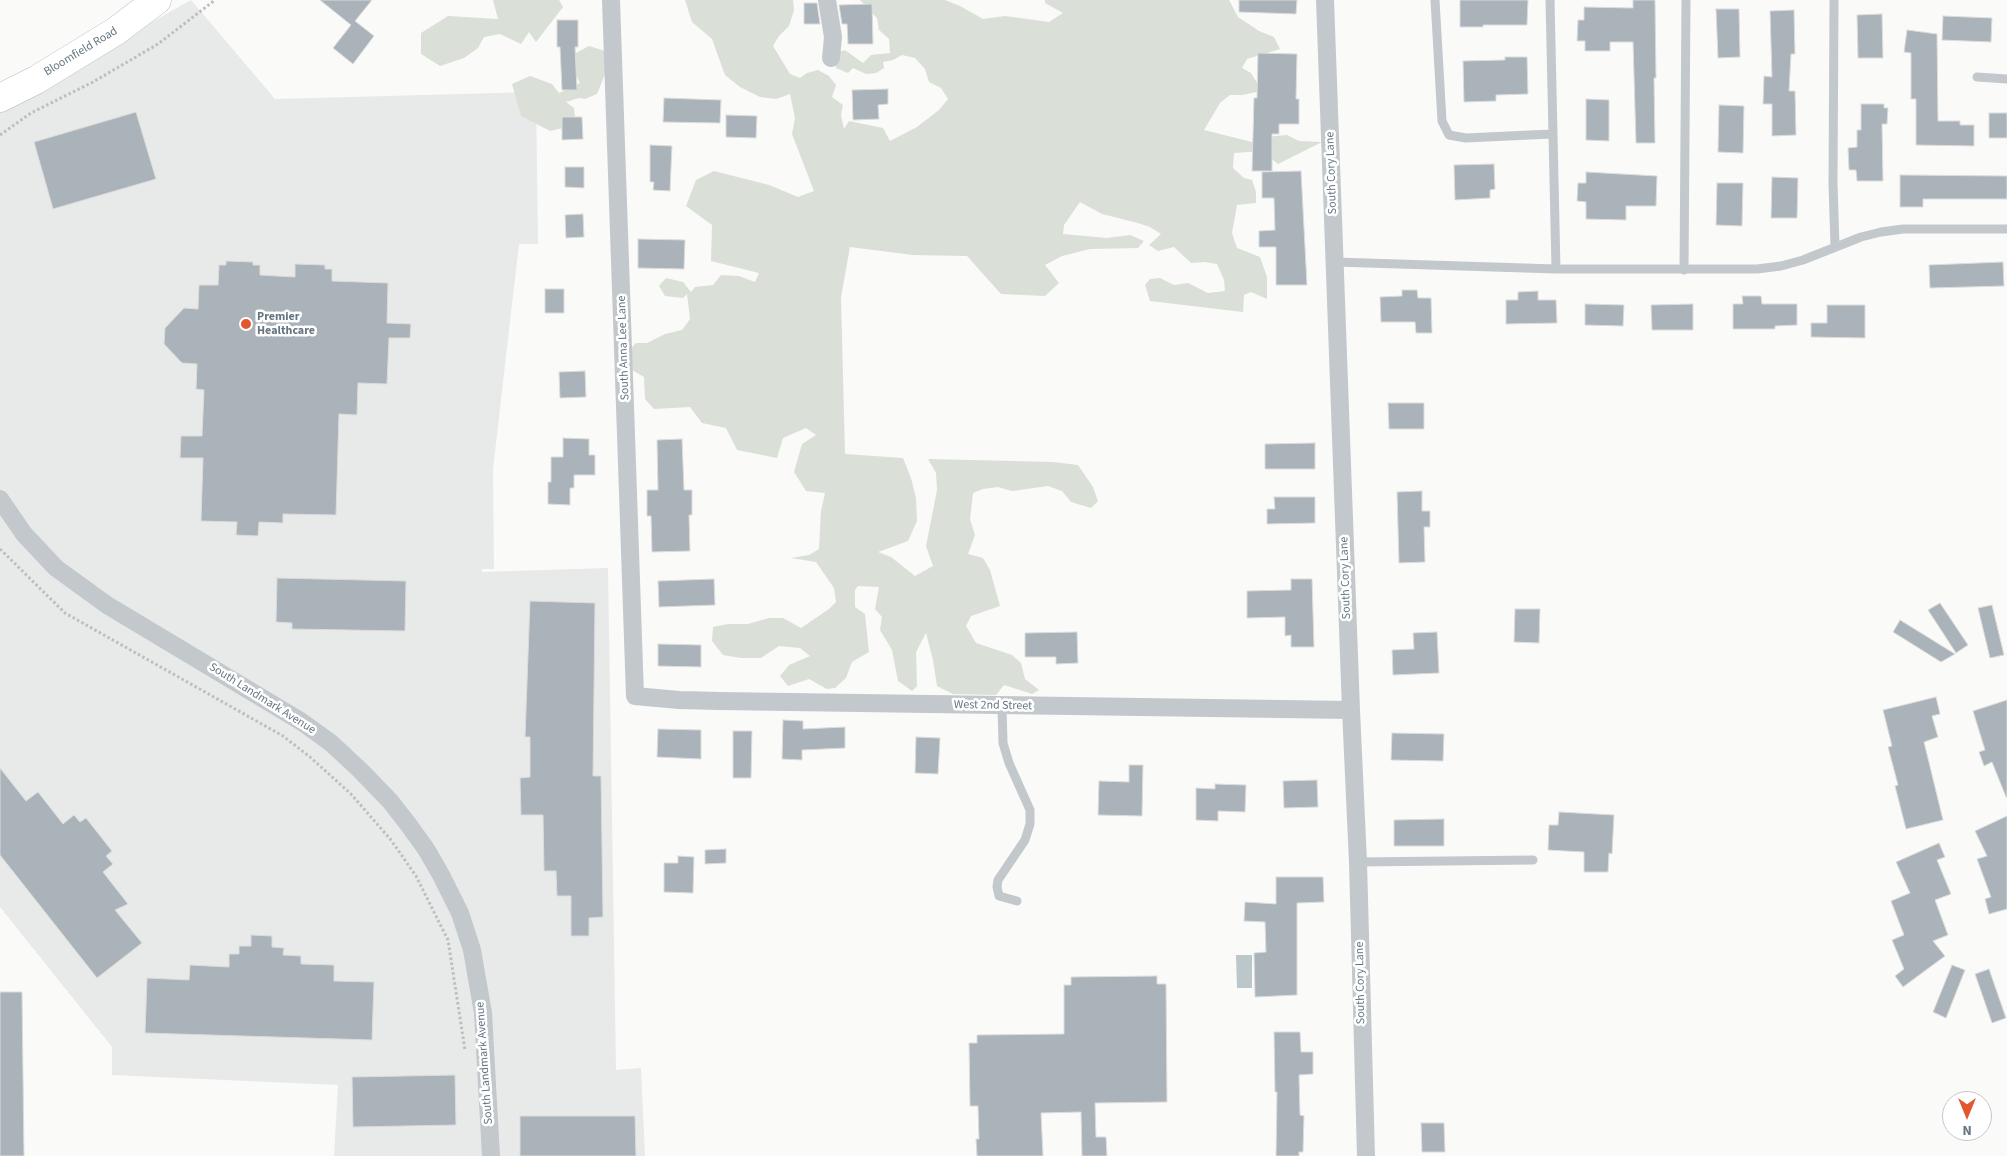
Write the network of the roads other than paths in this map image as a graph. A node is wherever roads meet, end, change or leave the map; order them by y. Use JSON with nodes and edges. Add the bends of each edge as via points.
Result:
{"nodes":[{"id":1,"x":156,"y":0,"type":"edge"},
{"id":2,"x":611,"y":0,"type":"edge"},
{"id":3,"x":827,"y":0,"type":"edge"},
{"id":4,"x":1325,"y":0,"type":"edge"},
{"id":5,"x":1435,"y":0,"type":"edge"},
{"id":6,"x":1550,"y":0,"type":"edge"},
{"id":7,"x":1686,"y":0,"type":"edge"},
{"id":8,"x":1834,"y":0,"type":"edge"},
{"id":9,"x":831,"y":58,"type":"dead end"},
{"id":10,"x":1977,"y":77,"type":"dead end"},
{"id":11,"x":2007,"y":79,"type":"edge"},
{"id":12,"x":0,"y":98,"type":"edge"},
{"id":13,"x":1551,"y":134,"type":"junction"},
{"id":14,"x":2007,"y":229,"type":"edge"},
{"id":15,"x":1835,"y":246,"type":"junction"},
{"id":16,"x":1335,"y":262,"type":"junction"},
{"id":17,"x":1556,"y":269,"type":"junction"},
{"id":18,"x":1684,"y":270,"type":"junction"},
{"id":19,"x":0,"y":498,"type":"edge"},
{"id":20,"x":635,"y":696,"type":"joint"},
{"id":21,"x":1002,"y":706,"type":"junction"},
{"id":22,"x":1351,"y":710,"type":"junction"},
{"id":23,"x":1533,"y":860,"type":"dead end"},
{"id":24,"x":1358,"y":862,"type":"junction"},
{"id":25,"x":1017,"y":902,"type":"dead end"},
{"id":26,"x":491,"y":1156,"type":"edge"},
{"id":27,"x":1366,"y":1156,"type":"edge"}],
"edges":[{"from":1,"to":12,"type":"main road","name":"Bloomfield Road","via":[[116,31]]},
{"from":2,"to":20,"type":"street","name":"South Anna Lee Lane"},
{"from":3,"to":9,"type":"street"},
{"from":4,"to":16,"type":"street","name":"South Cory Lane"},
{"from":5,"to":13,"type":"lane","via":[[1442,121],[1449,135],[1466,138]]},
{"from":6,"to":13,"type":"lane"},
{"from":7,"to":18,"type":"lane"},
{"from":8,"to":15,"type":"lane"},
{"from":10,"to":11,"type":"lane"},
{"from":13,"to":17,"type":"lane"},
{"from":14,"to":15,"type":"lane","via":[[1903,229]]},
{"from":15,"to":18,"type":"lane","via":[[1781,266]]},
{"from":16,"to":17,"type":"lane"},
{"from":16,"to":22,"type":"street","name":"South Cory Lane"},
{"from":17,"to":18,"type":"lane"},
{"from":19,"to":26,"type":"street","name":"South Landmark Avenue","via":[[24,534],[62,572],[107,605],[302,722],[331,743],[390,801],[408,824],[441,875],[460,913],[472,950],[486,1046]]},
{"from":20,"to":21,"type":"street","name":"West 2nd Street","via":[[679,700]]},
{"from":21,"to":22,"type":"street","name":"West 2nd Street"},
{"from":21,"to":25,"type":"lane","via":[[1003,743],[1030,810],[1025,840],[998,880],[997,887],[999,896]]},
{"from":22,"to":24,"type":"street","name":"South Cory Lane"},
{"from":23,"to":24,"type":"lane"},
{"from":24,"to":27,"type":"street","name":"South Cory Lane"}]}
